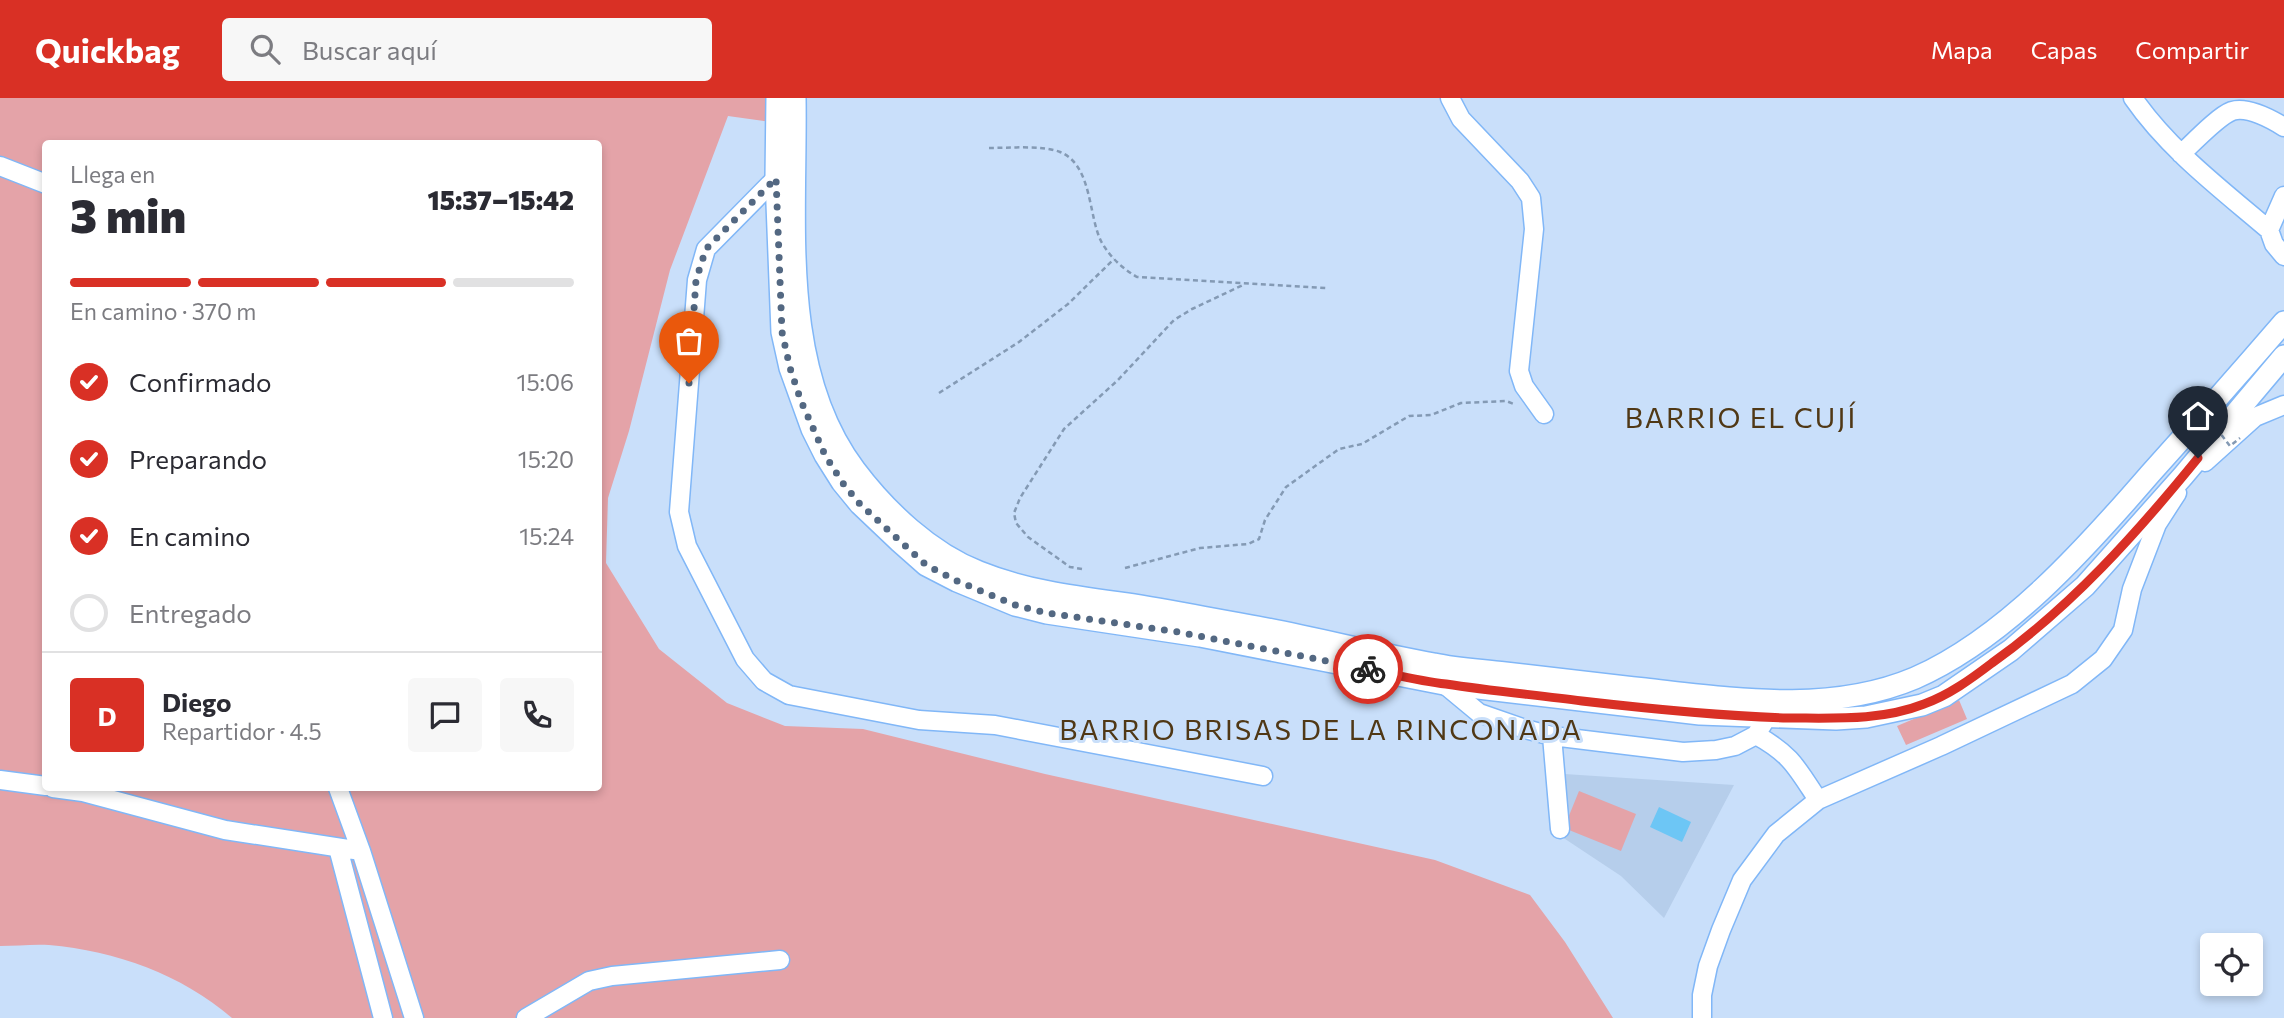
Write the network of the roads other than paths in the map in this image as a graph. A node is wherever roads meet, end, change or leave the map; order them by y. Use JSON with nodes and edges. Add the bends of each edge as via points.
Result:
{"nodes":[{"id":1,"x":777,"y":98,"type":"edge"},
{"id":2,"x":794,"y":98,"type":"edge"},
{"id":3,"x":1450,"y":98,"type":"edge"},
{"id":4,"x":2133,"y":98,"type":"edge"},
{"id":5,"x":2284,"y":127,"type":"edge"},
{"id":6,"x":2181,"y":154,"type":"junction"},
{"id":7,"x":0,"y":166,"type":"edge"},
{"id":8,"x":776,"y":178,"type":"junction"},
{"id":9,"x":42,"y":182,"type":"edge"},
{"id":10,"x":2284,"y":196,"type":"edge"},
{"id":11,"x":2269,"y":230,"type":"junction"},
{"id":12,"x":2284,"y":256,"type":"edge"},
{"id":13,"x":2284,"y":322,"type":"edge"},
{"id":14,"x":2284,"y":356,"type":"edge"},
{"id":15,"x":2284,"y":405,"type":"edge"},
{"id":16,"x":2248,"y":410,"type":"junction"},
{"id":17,"x":1544,"y":414,"type":"road end"},
{"id":18,"x":1444,"y":684,"type":"junction"},
{"id":19,"x":1761,"y":726,"type":"junction"},
{"id":20,"x":1552,"y":736,"type":"junction"},
{"id":21,"x":1263,"y":776,"type":"dead end"},
{"id":22,"x":0,"y":780,"type":"edge"},
{"id":23,"x":42,"y":785,"type":"edge"},
{"id":24,"x":76,"y":791,"type":"edge"},
{"id":25,"x":339,"y":791,"type":"edge"},
{"id":26,"x":1818,"y":800,"type":"junction"},
{"id":27,"x":1560,"y":829,"type":"dead end"},
{"id":28,"x":338,"y":848,"type":"junction"},
{"id":29,"x":361,"y":851,"type":"junction"},
{"id":30,"x":780,"y":960,"type":"dead end"},
{"id":31,"x":383,"y":1018,"type":"edge"},
{"id":32,"x":414,"y":1018,"type":"edge"},
{"id":33,"x":526,"y":1018,"type":"edge"},
{"id":34,"x":1702,"y":1018,"type":"edge"}],
"edges":[{"from":1,"to":8,"type":"main road"},
{"from":2,"to":13,"type":"main road","via":[[794,227],[800,335],[807,369],[841,450],[915,533],[971,570],[1048,593],[1250,625],[1439,666],[1780,701],[1839,698],[1890,688],[1943,664],[2039,592],[2104,527]]},
{"from":3,"to":17,"type":"street","via":[[1461,119],[1531,198],[1534,229],[1519,372]]},
{"from":4,"to":6,"type":"street"},
{"from":5,"to":6,"type":"street","via":[[2248,111],[2232,111]]},
{"from":6,"to":11,"type":"street"},
{"from":7,"to":9,"type":"street"},
{"from":8,"to":18,"type":"main road","via":[[782,332],[801,401],[842,482],[926,565],[1015,605],[1047,613],[1200,636]]},
{"from":8,"to":21,"type":"street","via":[[706,249],[696,280],[679,512],[687,546],[745,659],[764,681],[789,695],[919,720],[995,725]]},
{"from":10,"to":11,"type":"street"},
{"from":11,"to":12,"type":"street"},
{"from":14,"to":16,"type":"main road"},
{"from":15,"to":16,"type":"street"},
{"from":16,"to":19,"type":"main road","via":[[2085,586],[1970,680],[1944,696],[1892,713]]},
{"from":16,"to":26,"type":"street","via":[[2172,499],[2132,589],[2123,630],[2103,659],[2072,684]]},
{"from":18,"to":19,"type":"main road","via":[[1700,714]]},
{"from":18,"to":20,"type":"street","via":[[1479,713]]},
{"from":19,"to":20,"type":"street","via":[[1735,746],[1683,752]]},
{"from":19,"to":26,"type":"street"},
{"from":20,"to":27,"type":"street"},
{"from":22,"to":23,"type":"street"},
{"from":24,"to":28,"type":"street","via":[[225,830]]},
{"from":25,"to":29,"type":"street"},
{"from":26,"to":34,"type":"street","via":[[1776,834],[1742,880],[1708,966]]},
{"from":28,"to":29,"type":"street"},
{"from":28,"to":31,"type":"street"},
{"from":29,"to":32,"type":"street"},
{"from":30,"to":33,"type":"street","via":[[612,976],[589,982]]}]}
